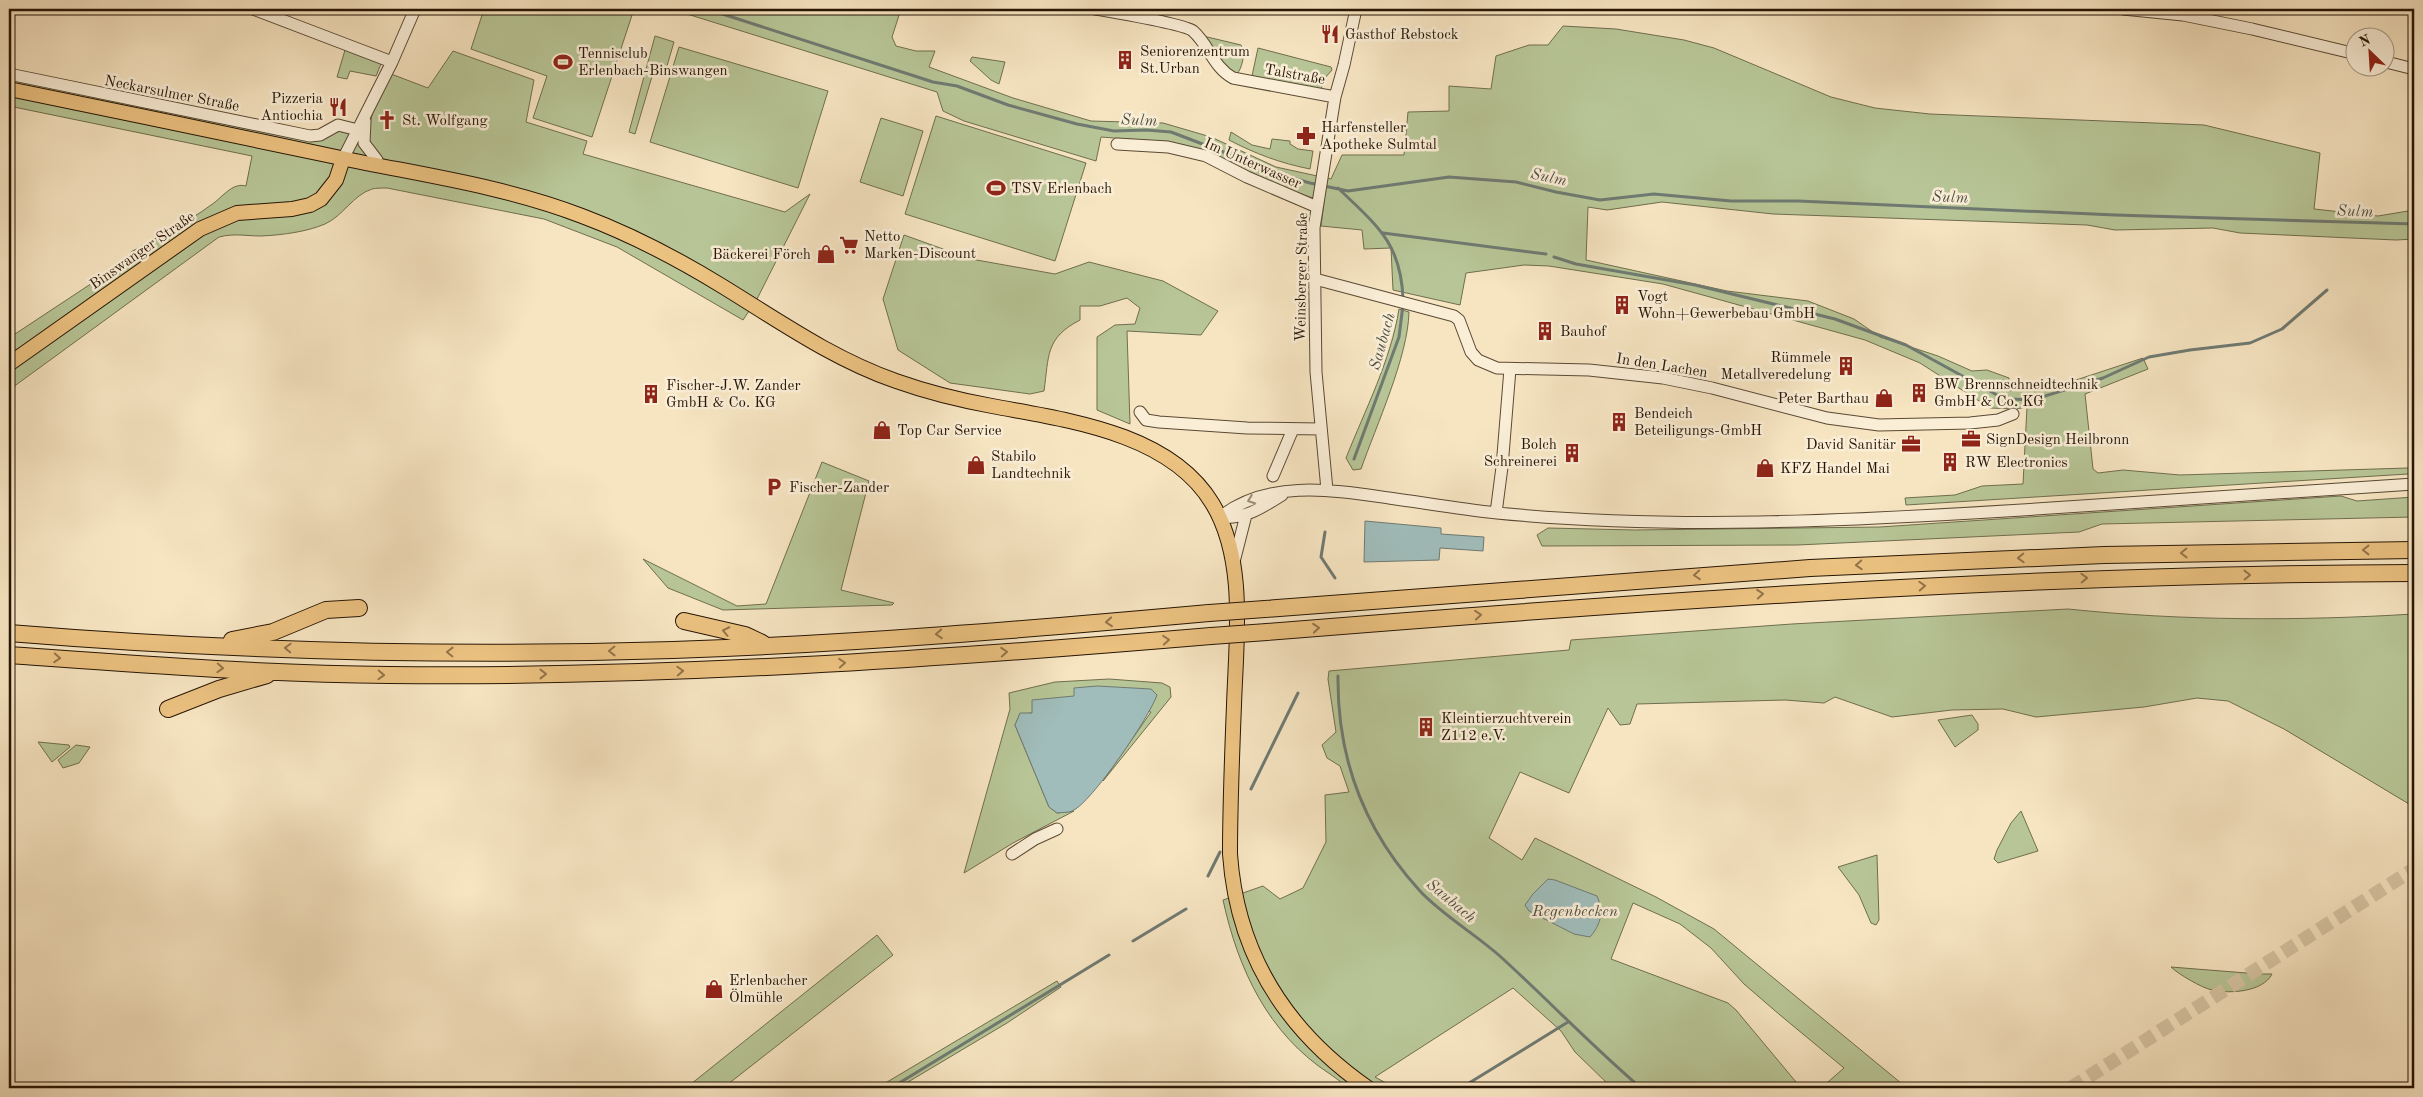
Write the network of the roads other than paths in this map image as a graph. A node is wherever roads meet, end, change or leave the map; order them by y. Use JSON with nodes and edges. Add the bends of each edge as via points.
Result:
{"nodes":[{"id":1,"x":253,"y":9,"type":"edge"},
{"id":2,"x":415,"y":9,"type":"edge"},
{"id":3,"x":1095,"y":9,"type":"edge"},
{"id":4,"x":1356,"y":9,"type":"edge"},
{"id":5,"x":2123,"y":9,"type":"edge"},
{"id":6,"x":2183,"y":12,"type":"edge"},
{"id":7,"x":2346,"y":52,"type":"edge"},
{"id":8,"x":392,"y":62,"type":"junction"},
{"id":9,"x":2396,"y":64,"type":"edge"},
{"id":10,"x":2414,"y":69,"type":"edge"},
{"id":11,"x":9,"y":74,"type":"edge"},
{"id":12,"x":9,"y":89,"type":"edge"},
{"id":13,"x":1335,"y":97,"type":"junction"},
{"id":14,"x":365,"y":117,"type":"junction"},
{"id":15,"x":358,"y":130,"type":"junction"},
{"id":16,"x":1117,"y":144,"type":"dead end"},
{"id":17,"x":343,"y":158,"type":"junction"},
{"id":18,"x":376,"y":165,"type":"junction"},
{"id":19,"x":1317,"y":202,"type":"junction"},
{"id":20,"x":1315,"y":279,"type":"junction"},
{"id":21,"x":9,"y":364,"type":"edge"},
{"id":22,"x":1510,"y":369,"type":"junction"},
{"id":23,"x":1140,"y":412,"type":"dead end"},
{"id":24,"x":2013,"y":414,"type":"dead end"},
{"id":25,"x":1321,"y":428,"type":"junction"},
{"id":26,"x":1293,"y":429,"type":"junction"},
{"id":27,"x":1273,"y":476,"type":"dead end"},
{"id":28,"x":2414,"y":484,"type":"edge"},
{"id":29,"x":1327,"y":490,"type":"junction"},
{"id":30,"x":1285,"y":493,"type":"junction"},
{"id":31,"x":1496,"y":513,"type":"junction"},
{"id":32,"x":1246,"y":515,"type":"junction"},
{"id":33,"x":1220,"y":518,"type":"junction"},
{"id":34,"x":2414,"y":550,"type":"edge"},
{"id":35,"x":1234,"y":563,"type":"junction"},
{"id":36,"x":2414,"y":573,"type":"edge"},
{"id":37,"x":359,"y":608,"type":"dead end"},
{"id":38,"x":684,"y":621,"type":"dead end"},
{"id":39,"x":9,"y":633,"type":"edge"},
{"id":40,"x":766,"y":645,"type":"junction"},
{"id":41,"x":205,"y":646,"type":"junction"},
{"id":42,"x":9,"y":655,"type":"edge"},
{"id":43,"x":278,"y":672,"type":"junction"},
{"id":44,"x":168,"y":709,"type":"dead end"},
{"id":45,"x":1057,"y":829,"type":"dead end"},
{"id":46,"x":1012,"y":854,"type":"dead end"},
{"id":47,"x":1368,"y":1088,"type":"edge"}],
"edges":[{"from":1,"to":8,"type":"street"},
{"from":2,"to":8,"type":"street"},
{"from":3,"to":13,"type":"street","name":"Talstraße","via":[[1186,27],[1200,39],[1223,72],[1233,78]]},
{"from":4,"to":13,"type":"street","name":"Weinsberger Straße"},
{"from":5,"to":6,"type":"street"},
{"from":6,"to":7,"type":"street"},
{"from":8,"to":14,"type":"street"},
{"from":9,"to":10,"type":"street"},
{"from":11,"to":15,"type":"street","name":"Neckarsulmer Straße","via":[[310,136],[320,135],[338,125]]},
{"from":12,"to":17,"type":"main road"},
{"from":13,"to":19,"type":"street","name":"Weinsberger Straße"},
{"from":14,"to":15,"type":"street"},
{"from":14,"to":18,"type":"street","via":[[364,143],[377,160]]},
{"from":15,"to":17,"type":"street"},
{"from":16,"to":19,"type":"street","name":"Im Unterwasser","via":[[1168,147],[1206,156],[1247,177]]},
{"from":17,"to":18,"type":"main road"},
{"from":17,"to":21,"type":"main road","name":"Binswanger Straße","via":[[336,180],[321,198],[310,205],[237,213],[200,229]]},
{"from":18,"to":33,"type":"main road","via":[[482,186],[579,215],[620,232],[720,285],[823,348],[890,379],[928,392],[1101,428],[1143,444],[1168,459],[1205,492]]},
{"from":19,"to":20,"type":"street","name":"Weinsberger Straße"},
{"from":20,"to":22,"type":"street","name":"In den Lachen","via":[[1454,316],[1478,360]]},
{"from":20,"to":25,"type":"street","name":"Weinsberger Straße","via":[[1316,372]]},
{"from":22,"to":24,"type":"street","name":"In den Lachen","via":[[1590,370],[1663,378],[1827,418],[1879,426],[1970,423],[1998,420]]},
{"from":22,"to":31,"type":"street"},
{"from":23,"to":26,"type":"street","via":[[1146,420],[1159,422]]},
{"from":25,"to":26,"type":"street"},
{"from":25,"to":29,"type":"street","name":"Weinsberger Straße"},
{"from":26,"to":27,"type":"street"},
{"from":28,"to":31,"type":"street","via":[[1852,520],[1629,522]]},
{"from":29,"to":30,"type":"street"},
{"from":29,"to":31,"type":"street"},
{"from":30,"to":32,"type":"street"},
{"from":30,"to":33,"type":"street","one_way":true,"via":[[1265,494]]},
{"from":32,"to":33,"type":"street","via":[[1234,519]]},
{"from":32,"to":35,"type":"street"},
{"from":33,"to":35,"type":"main road"},
{"from":34,"to":40,"type":"highway","one_way":true,"bridge":true,"via":[[2094,555],[1820,567]]},
{"from":35,"to":47,"type":"main road","via":[[1236,645],[1230,854],[1239,912],[1263,975],[1291,1018],[1341,1069]]},
{"from":43,"to":36,"type":"highway","one_way":true,"bridge":true,"via":[[389,675],[631,673],[806,666],[1831,590],[2101,578]]},
{"from":37,"to":41,"type":"highway","via":[[326,610],[274,632]]},
{"from":40,"to":38,"type":"highway","one_way":true,"via":[[745,636]]},
{"from":39,"to":41,"type":"highway"},
{"from":40,"to":41,"type":"highway","one_way":true,"via":[[521,653]]},
{"from":42,"to":43,"type":"highway","one_way":true},
{"from":43,"to":44,"type":"highway","via":[[219,689]]},
{"from":45,"to":46,"type":"street"}]}
